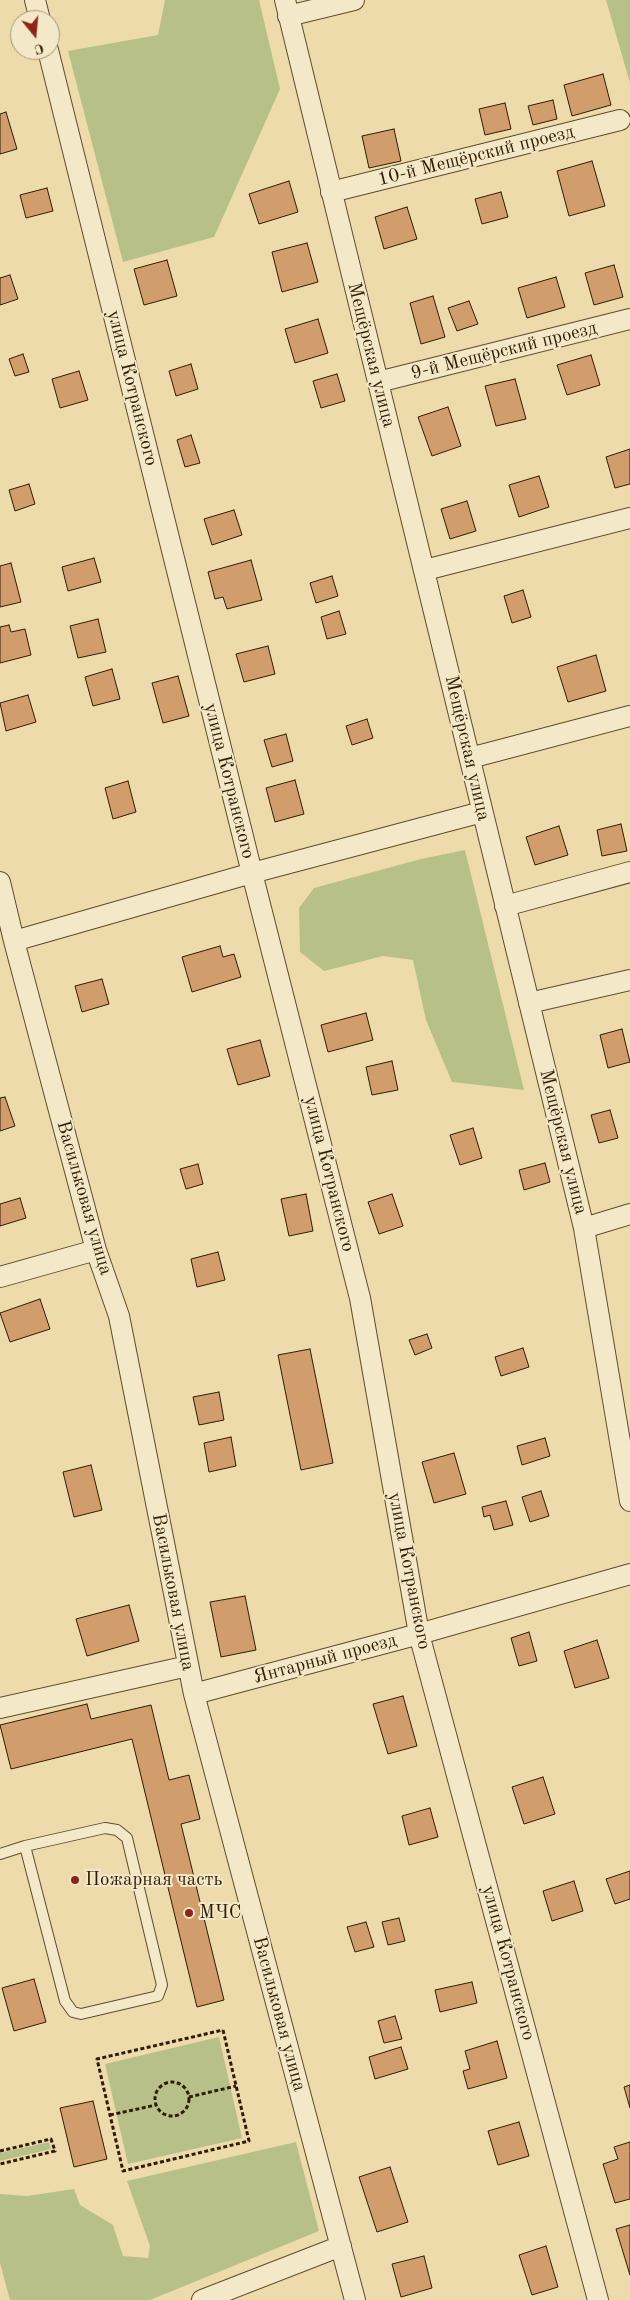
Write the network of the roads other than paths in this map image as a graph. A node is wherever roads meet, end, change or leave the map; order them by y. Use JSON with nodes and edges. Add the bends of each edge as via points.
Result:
{"nodes":[{"id":1,"x":354,"y":0,"type":"edge"},
{"id":2,"x":287,"y":8,"type":"edge"},
{"id":3,"x":50,"y":60,"type":"edge"},
{"id":4,"x":620,"y":120,"type":"dead end"},
{"id":5,"x":331,"y":192,"type":"junction"},
{"id":6,"x":630,"y":319,"type":"edge"},
{"id":7,"x":378,"y":382,"type":"junction"},
{"id":8,"x":630,"y":518,"type":"edge"},
{"id":9,"x":424,"y":570,"type":"junction"},
{"id":10,"x":630,"y":716,"type":"edge"},
{"id":11,"x":470,"y":758,"type":"junction"},
{"id":12,"x":482,"y":812,"type":"junction"},
{"id":13,"x":630,"y":872,"type":"edge"},
{"id":14,"x":252,"y":873,"type":"junction"},
{"id":15,"x":0,"y":882,"type":"edge"},
{"id":16,"x":505,"y":906,"type":"junction"},
{"id":17,"x":14,"y":941,"type":"junction"},
{"id":18,"x":630,"y":980,"type":"edge"},
{"id":19,"x":529,"y":1003,"type":"junction"},
{"id":20,"x":630,"y":1214,"type":"edge"},
{"id":21,"x":584,"y":1228,"type":"junction"},
{"id":22,"x":96,"y":1250,"type":"junction"},
{"id":23,"x":0,"y":1277,"type":"edge"},
{"id":24,"x":625,"y":1441,"type":"edge"},
{"id":25,"x":630,"y":1501,"type":"edge"},
{"id":26,"x":630,"y":1574,"type":"edge"},
{"id":27,"x":420,"y":1634,"type":"junction"},
{"id":28,"x":188,"y":1666,"type":"junction"},
{"id":29,"x":194,"y":1694,"type":"junction"},
{"id":30,"x":0,"y":1708,"type":"edge"},
{"id":31,"x":25,"y":1846,"type":"junction"},
{"id":32,"x":0,"y":1854,"type":"edge"},
{"id":33,"x":341,"y":2246,"type":"junction"},
{"id":34,"x":202,"y":2300,"type":"edge"},
{"id":35,"x":355,"y":2300,"type":"edge"},
{"id":36,"x":598,"y":2300,"type":"edge"}],
"edges":[{"from":1,"to":2,"type":"street"},
{"from":2,"to":5,"type":"street","name":"Мещёрская улица"},
{"from":3,"to":14,"type":"street","name":"улица Котранского"},
{"from":4,"to":5,"type":"street","name":"10-й Мещёрский проезд"},
{"from":5,"to":7,"type":"street","name":"Мещёрская улица"},
{"from":6,"to":7,"type":"street","name":"9-й Мещёрский проезд"},
{"from":7,"to":9,"type":"street","name":"Мещёрская улица"},
{"from":8,"to":9,"type":"street"},
{"from":9,"to":11,"type":"street","name":"Мещёрская улица"},
{"from":10,"to":11,"type":"street"},
{"from":11,"to":12,"type":"street","name":"Мещёрская улица"},
{"from":12,"to":14,"type":"street"},
{"from":12,"to":16,"type":"street","name":"Мещёрская улица"},
{"from":13,"to":16,"type":"street"},
{"from":14,"to":17,"type":"street"},
{"from":14,"to":27,"type":"street","name":"улица Котранского","via":[[360,1298]]},
{"from":15,"to":17,"type":"street","name":"Васильковая улица"},
{"from":16,"to":19,"type":"street","name":"Мещёрская улица"},
{"from":17,"to":22,"type":"street","name":"Васильковая улица"},
{"from":18,"to":19,"type":"street"},
{"from":19,"to":21,"type":"street","name":"Мещёрская улица"},
{"from":20,"to":21,"type":"street"},
{"from":21,"to":24,"type":"street","name":"Мещёрская улица"},
{"from":22,"to":23,"type":"street"},
{"from":22,"to":28,"type":"street","name":"Васильковая улица","via":[[120,1316]]},
{"from":24,"to":25,"type":"street","name":"Мещёрская улица"},
{"from":26,"to":27,"type":"street","name":"Янтарный проезд"},
{"from":27,"to":29,"type":"street","name":"Янтарный проезд"},
{"from":27,"to":36,"type":"street","name":"улица Котранского"},
{"from":28,"to":29,"type":"street","name":"Васильковая улица"},
{"from":28,"to":30,"type":"street"},
{"from":29,"to":33,"type":"street","name":"Васильковая улица"},
{"from":31,"to":31,"type":"lane","via":[[65,2001],[73,2012],[81,2014],[158,1996],[162,1985],[127,1838],[117,1830],[105,1828]]},
{"from":31,"to":32,"type":"lane"},
{"from":33,"to":34,"type":"street"},
{"from":33,"to":35,"type":"street","name":"Васильковая улица"}]}
